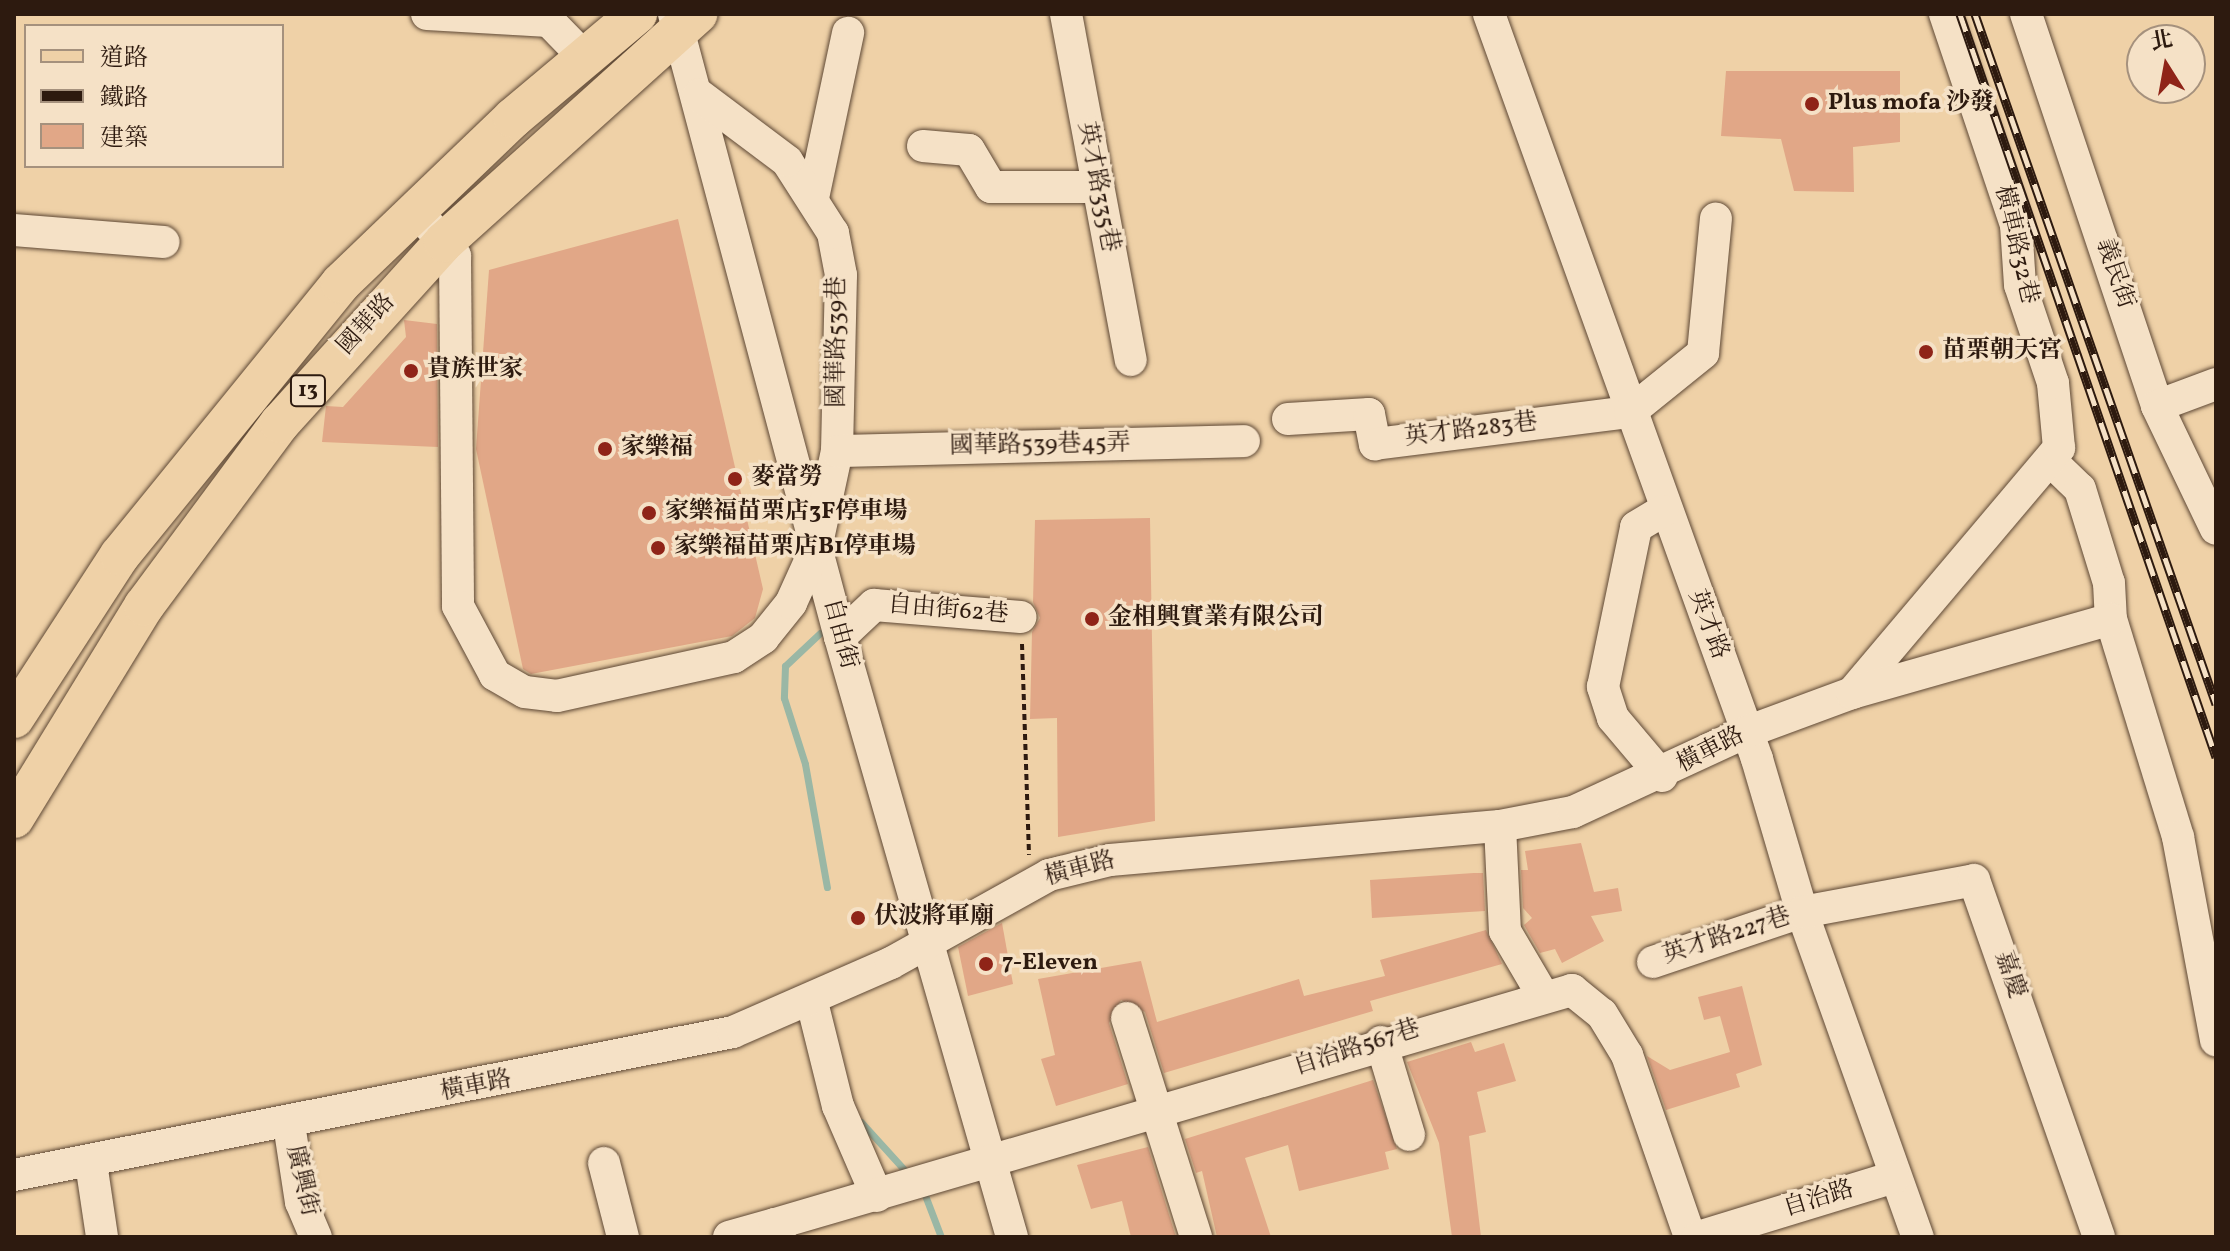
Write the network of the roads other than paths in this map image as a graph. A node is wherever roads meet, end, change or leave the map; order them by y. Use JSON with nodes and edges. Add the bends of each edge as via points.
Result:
{"nodes":[{"id":1,"x":427,"y":14,"type":"edge"},
{"id":2,"x":637,"y":14,"type":"edge"},
{"id":3,"x":1066,"y":14,"type":"edge"},
{"id":4,"x":1489,"y":14,"type":"edge"},
{"id":5,"x":1945,"y":14,"type":"edge"},
{"id":6,"x":2026,"y":14,"type":"edge"},
{"id":7,"x":683,"y":19,"type":"edge"},
{"id":8,"x":848,"y":33,"type":"dead end"},
{"id":9,"x":585,"y":58,"type":"junction"},
{"id":10,"x":699,"y":95,"type":"junction"},
{"id":11,"x":923,"y":146,"type":"dead end"},
{"id":12,"x":1096,"y":187,"type":"junction"},
{"id":13,"x":813,"y":198,"type":"junction"},
{"id":14,"x":415,"y":209,"type":"junction"},
{"id":15,"x":1716,"y":219,"type":"dead end"},
{"id":16,"x":14,"y":230,"type":"edge"},
{"id":17,"x":164,"y":242,"type":"dead end"},
{"id":18,"x":444,"y":242,"type":"junction"},
{"id":19,"x":1131,"y":360,"type":"dead end"},
{"id":20,"x":2216,"y":384,"type":"edge"},
{"id":21,"x":2157,"y":406,"type":"junction"},
{"id":22,"x":1630,"y":412,"type":"junction"},
{"id":23,"x":1288,"y":419,"type":"dead end"},
{"id":24,"x":1244,"y":441,"type":"dead end"},
{"id":25,"x":837,"y":451,"type":"junction"},
{"id":26,"x":2053,"y":463,"type":"junction"},
{"id":27,"x":1663,"y":511,"type":"junction"},
{"id":28,"x":2214,"y":518,"type":"edge"},
{"id":29,"x":816,"y":548,"type":"junction"},
{"id":30,"x":1021,"y":617,"type":"road end"},
{"id":31,"x":2111,"y":619,"type":"junction"},
{"id":32,"x":840,"y":637,"type":"junction"},
{"id":33,"x":52,"y":661,"type":"junction"},
{"id":34,"x":92,"y":686,"type":"junction"},
{"id":35,"x":1852,"y":693,"type":"junction"},
{"id":36,"x":14,"y":718,"type":"edge"},
{"id":37,"x":1744,"y":733,"type":"junction"},
{"id":38,"x":1662,"y":776,"type":"junction"},
{"id":39,"x":14,"y":818,"type":"edge"},
{"id":40,"x":1500,"y":826,"type":"junction"},
{"id":41,"x":1802,"y":912,"type":"junction"},
{"id":42,"x":926,"y":945,"type":"junction"},
{"id":43,"x":1653,"y":962,"type":"dead end"},
{"id":44,"x":1542,"y":994,"type":"junction"},
{"id":45,"x":812,"y":1002,"type":"junction"},
{"id":46,"x":1127,"y":1018,"type":"dead end"},
{"id":47,"x":2216,"y":1040,"type":"edge"},
{"id":48,"x":1381,"y":1042,"type":"junction"},
{"id":49,"x":1156,"y":1112,"type":"junction"},
{"id":50,"x":289,"y":1124,"type":"junction"},
{"id":51,"x":1409,"y":1135,"type":"dead end"},
{"id":52,"x":992,"y":1160,"type":"junction"},
{"id":53,"x":91,"y":1163,"type":"junction"},
{"id":54,"x":604,"y":1163,"type":"dead end"},
{"id":55,"x":14,"y":1175,"type":"edge"},
{"id":56,"x":1894,"y":1177,"type":"junction"},
{"id":57,"x":888,"y":1192,"type":"junction"},
{"id":58,"x":778,"y":1231,"type":"edge"},
{"id":59,"x":102,"y":1237,"type":"edge"},
{"id":60,"x":316,"y":1237,"type":"edge"},
{"id":61,"x":623,"y":1237,"type":"edge"},
{"id":62,"x":729,"y":1237,"type":"edge"},
{"id":63,"x":1012,"y":1237,"type":"edge"},
{"id":64,"x":1196,"y":1237,"type":"edge"},
{"id":65,"x":1690,"y":1237,"type":"edge"},
{"id":66,"x":1698,"y":1237,"type":"edge"},
{"id":67,"x":1918,"y":1237,"type":"edge"},
{"id":68,"x":2099,"y":1237,"type":"edge"}],
"edges":[{"from":1,"to":9,"type":"street","via":[[549,21]]},
{"from":2,"to":9,"type":"main road","name":"國華路","number":"13"},
{"from":3,"to":12,"type":"street","name":"英才路335巷"},
{"from":4,"to":22,"type":"street","name":"英才路"},
{"from":5,"to":26,"type":"street","name":"橫車路32巷","via":[[2016,225],[2020,285],[2053,383],[2059,448]]},
{"from":6,"to":21,"type":"street","name":"義民街"},
{"from":7,"to":10,"type":"street","name":"自由街"},
{"from":7,"to":18,"type":"main road","name":"國華路","number":"13"},
{"from":8,"to":13,"type":"street"},
{"from":9,"to":14,"type":"main road","name":"國華路","number":"13"},
{"from":10,"to":13,"type":"street","name":"國華路539巷","via":[[787,161]]},
{"from":10,"to":29,"type":"street","name":"自由街"},
{"from":11,"to":12,"type":"street","via":[[969,150],[991,187]]},
{"from":12,"to":19,"type":"street","name":"英才路335巷"},
{"from":13,"to":25,"type":"street","name":"國華路539巷","via":[[833,233],[841,275]]},
{"from":14,"to":18,"type":"street"},
{"from":14,"to":33,"type":"main road","name":"國華路","number":"13","via":[[235,408],[120,555]]},
{"from":15,"to":22,"type":"street","via":[[1703,353]]},
{"from":16,"to":17,"type":"street"},
{"from":18,"to":29,"type":"street","name":"國華路539巷","via":[[455,256],[457,294],[458,606],[495,675],[525,692],[557,696],[734,657],[763,638],[791,603]]},
{"from":18,"to":34,"type":"main road","name":"國華路","number":"13","via":[[280,423]]},
{"from":20,"to":21,"type":"street"},
{"from":21,"to":28,"type":"street","name":"義民街"},
{"from":22,"to":23,"type":"street","name":"英才路283巷","via":[[1375,444],[1369,414]]},
{"from":22,"to":27,"type":"street","name":"英才路"},
{"from":24,"to":25,"type":"street","name":"國華路539巷45弄"},
{"from":25,"to":29,"type":"street","name":"國華路539巷"},
{"from":26,"to":31,"type":"street","via":[[2080,489],[2109,583]]},
{"from":26,"to":35,"type":"street"},
{"from":27,"to":37,"type":"street","name":"英才路"},
{"from":27,"to":38,"type":"street","via":[[1636,527],[1603,687],[1613,718]]},
{"from":29,"to":32,"type":"street","name":"自由街"},
{"from":30,"to":32,"type":"street","name":"自由街62巷","via":[[874,605]]},
{"from":31,"to":35,"type":"street","name":"橫車路"},
{"from":31,"to":47,"type":"street","via":[[2178,837]]},
{"from":32,"to":42,"type":"street","name":"自由街"},
{"from":33,"to":34,"type":"main road"},
{"from":33,"to":36,"type":"main road","name":"國華路","number":"13"},
{"from":34,"to":39,"type":"main road","name":"國華路","number":"13"},
{"from":35,"to":37,"type":"street","name":"橫車路"},
{"from":37,"to":38,"type":"street","name":"橫車路"},
{"from":37,"to":41,"type":"street","name":"英才路"},
{"from":38,"to":40,"type":"street","name":"橫車路","via":[[1573,812]]},
{"from":40,"to":42,"type":"street","name":"橫車路","via":[[1110,860],[1030,885]]},
{"from":40,"to":44,"type":"street","via":[[1505,931]]},
{"from":41,"to":43,"type":"street","name":"英才路227巷"},
{"from":41,"to":56,"type":"street","name":"英才路"},
{"from":41,"to":68,"type":"street","name":"嘉慶","via":[[1974,880]]},
{"from":42,"to":45,"type":"street","name":"橫車路"},
{"from":42,"to":52,"type":"street","name":"自由街"},
{"from":44,"to":48,"type":"street","name":"自治路567巷"},
{"from":44,"to":65,"type":"street","name":"自治路567巷","via":[[1572,990],[1602,1014],[1627,1055]]},
{"from":45,"to":50,"type":"street","name":"橫車路","via":[[733,1032]]},
{"from":45,"to":57,"type":"street","via":[[838,1106]]},
{"from":46,"to":49,"type":"street"},
{"from":48,"to":49,"type":"street","name":"自治路567巷"},
{"from":48,"to":51,"type":"street"},
{"from":49,"to":52,"type":"street","name":"自治路567巷"},
{"from":49,"to":64,"type":"street"},
{"from":50,"to":53,"type":"street","name":"橫車路"},
{"from":50,"to":60,"type":"street","name":"廣興街","via":[[301,1202]]},
{"from":52,"to":57,"type":"street","name":"自治路567巷"},
{"from":52,"to":63,"type":"street","name":"自由街"},
{"from":53,"to":55,"type":"street","name":"橫車路"},
{"from":53,"to":59,"type":"street"},
{"from":54,"to":61,"type":"street"},
{"from":56,"to":66,"type":"street","name":"自治路"},
{"from":56,"to":67,"type":"street","name":"英才路"},
{"from":57,"to":58,"type":"street","name":"自治路567巷"},
{"from":58,"to":62,"type":"street","name":"自治路567巷"}]}
